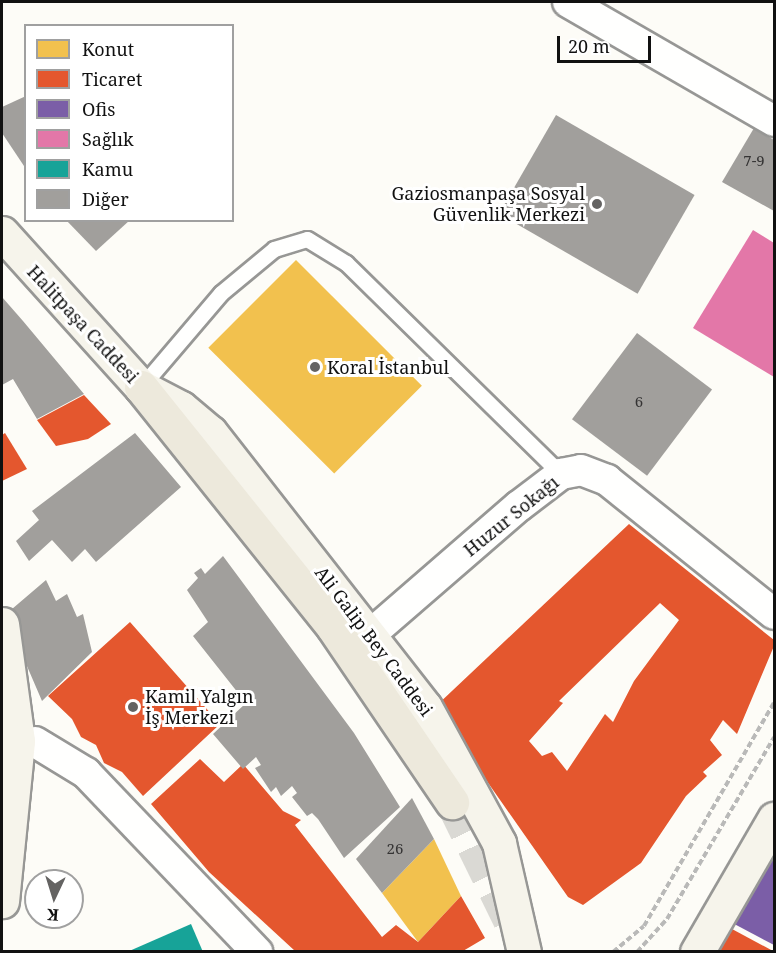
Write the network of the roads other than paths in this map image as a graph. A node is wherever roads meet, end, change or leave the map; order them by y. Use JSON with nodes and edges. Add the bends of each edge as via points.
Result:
{"nodes":[{"id":1,"x":568,"y":2,"type":"edge"},
{"id":2,"x":774,"y":121,"type":"edge"},
{"id":3,"x":2,"y":233,"type":"edge"},
{"id":4,"x":141,"y":387,"type":"junction"},
{"id":5,"x":561,"y":474,"type":"junction"},
{"id":6,"x":774,"y":614,"type":"edge"},
{"id":7,"x":2,"y":624,"type":"edge"},
{"id":8,"x":371,"y":634,"type":"junction"},
{"id":9,"x":26,"y":742,"type":"junction"},
{"id":10,"x":2,"y":769,"type":"edge"},
{"id":11,"x":453,"y":802,"type":"tunnel mouth"},
{"id":12,"x":774,"y":819,"type":"edge"},
{"id":13,"x":2,"y":901,"type":"edge"},
{"id":14,"x":257,"y":951,"type":"edge"},
{"id":15,"x":524,"y":951,"type":"edge"},
{"id":16,"x":697,"y":951,"type":"edge"}],
"edges":[{"from":1,"to":2,"type":"street"},
{"from":3,"to":4,"type":"main road","name":"Halitpaşa Caddesi"},
{"from":4,"to":5,"type":"lane","via":[[221,293],[274,249],[307,239],[346,263]]},
{"from":4,"to":8,"type":"main road","name":"Ali Galip Bey Caddesi","via":[[181,408],[210,432]]},
{"from":4,"to":11,"type":"main road","via":[[333,627]]},
{"from":5,"to":6,"type":"street","name":"Huzur Sokağı","via":[[581,470],[608,480]]},
{"from":5,"to":8,"type":"street","name":"Huzur Sokağı"},
{"from":7,"to":9,"type":"main road"},
{"from":8,"to":15,"type":"main road","name":"Ali Galip Bey Caddesi","via":[[425,707],[484,808],[499,843]]},
{"from":9,"to":10,"type":"main road"},
{"from":9,"to":13,"type":"main road"},
{"from":9,"to":14,"type":"street","via":[[86,773]]},
{"from":12,"to":16,"type":"main road"}]}
